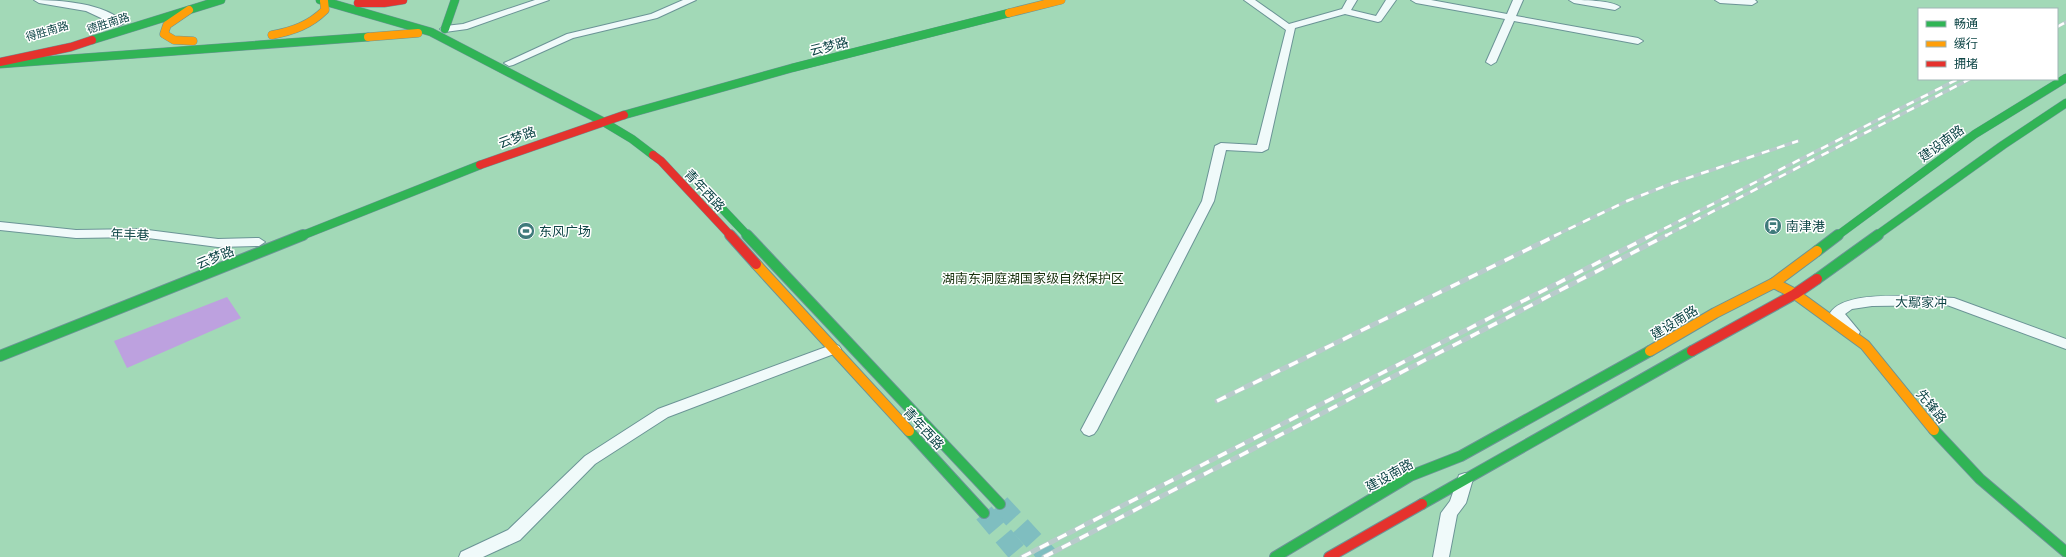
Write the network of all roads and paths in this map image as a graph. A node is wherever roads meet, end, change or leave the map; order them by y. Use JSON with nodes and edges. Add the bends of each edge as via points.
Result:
{"nodes":[{"id":1,"x":39,"y":0,"type":"edge"},
{"id":2,"x":221,"y":0,"type":"edge"},
{"id":3,"x":348,"y":0,"type":"edge"},
{"id":4,"x":403,"y":0,"type":"edge"},
{"id":5,"x":455,"y":0,"type":"edge"},
{"id":6,"x":544,"y":0,"type":"edge"},
{"id":7,"x":691,"y":0,"type":"edge"},
{"id":8,"x":1033,"y":0,"type":"edge"},
{"id":9,"x":1061,"y":0,"type":"edge"},
{"id":10,"x":1249,"y":0,"type":"edge"},
{"id":11,"x":1352,"y":0,"type":"edge"},
{"id":12,"x":1391,"y":0,"type":"edge"},
{"id":13,"x":1416,"y":0,"type":"edge"},
{"id":14,"x":1518,"y":0,"type":"edge"},
{"id":15,"x":1574,"y":0,"type":"edge"},
{"id":16,"x":1720,"y":0,"type":"edge"},
{"id":17,"x":322,"y":1,"type":"edge"},
{"id":18,"x":1752,"y":2,"type":"dead end"},
{"id":19,"x":188,"y":3,"type":"edge"},
{"id":20,"x":358,"y":3,"type":"junction"},
{"id":21,"x":515,"y":4,"type":"edge"},
{"id":22,"x":1615,"y":8,"type":"dead end"},
{"id":23,"x":1344,"y":11,"type":"junction"},
{"id":24,"x":1510,"y":19,"type":"junction"},
{"id":25,"x":119,"y":23,"type":"junction"},
{"id":26,"x":1288,"y":27,"type":"junction"},
{"id":27,"x":445,"y":29,"type":"junction"},
{"id":28,"x":431,"y":32,"type":"junction"},
{"id":29,"x":1638,"y":41,"type":"dead end"},
{"id":30,"x":0,"y":57,"type":"edge"},
{"id":31,"x":1491,"y":62,"type":"dead end"},
{"id":32,"x":0,"y":63,"type":"edge"},
{"id":33,"x":509,"y":63,"type":"junction"},
{"id":34,"x":2066,"y":78,"type":"edge"},
{"id":35,"x":2066,"y":103,"type":"edge"},
{"id":36,"x":605,"y":112,"type":"junction"},
{"id":37,"x":592,"y":115,"type":"junction"},
{"id":38,"x":613,"y":117,"type":"junction"},
{"id":39,"x":577,"y":120,"type":"dead end"},
{"id":40,"x":602,"y":121,"type":"junction"},
{"id":41,"x":637,"y":131,"type":"dead end"},
{"id":42,"x":483,"y":154,"type":"dead end"},
{"id":43,"x":706,"y":191,"type":"dead end"},
{"id":44,"x":346,"y":208,"type":"dead end"},
{"id":45,"x":302,"y":225,"type":"dead end"},
{"id":46,"x":0,"y":226,"type":"edge"},
{"id":47,"x":281,"y":234,"type":"dead end"},
{"id":48,"x":263,"y":241,"type":"joint"},
{"id":49,"x":236,"y":251,"type":"dead end"},
{"id":50,"x":1774,"y":283,"type":"junction"},
{"id":51,"x":1795,"y":294,"type":"junction"},
{"id":52,"x":2066,"y":344,"type":"edge"},
{"id":53,"x":1865,"y":345,"type":"junction"},
{"id":54,"x":834,"y":349,"type":"junction"},
{"id":55,"x":0,"y":356,"type":"edge"},
{"id":56,"x":1089,"y":430,"type":"dead end"},
{"id":57,"x":1465,"y":479,"type":"junction"},
{"id":58,"x":1000,"y":504,"type":"tunnel mouth"},
{"id":59,"x":984,"y":513,"type":"tunnel mouth"},
{"id":60,"x":2066,"y":552,"type":"edge"},
{"id":61,"x":467,"y":557,"type":"edge"},
{"id":62,"x":1275,"y":557,"type":"edge"},
{"id":63,"x":1329,"y":557,"type":"edge"},
{"id":64,"x":1441,"y":557,"type":"edge"}],
"edges":[{"from":1,"to":25,"type":"street","via":[[79,4]]},
{"from":2,"to":19,"type":"main road","name":"德胜南路"},
{"from":3,"to":20,"type":"main road"},
{"from":4,"to":20,"type":"main road"},
{"from":5,"to":27,"type":"main road"},
{"from":6,"to":21,"type":"street"},
{"from":7,"to":33,"type":"street","via":[[654,16],[570,36]]},
{"from":8,"to":36,"type":"main road","via":[[786,62]]},
{"from":9,"to":38,"type":"main road","name":"云梦路","via":[[792,68]]},
{"from":10,"to":26,"type":"street"},
{"from":11,"to":23,"type":"street"},
{"from":12,"to":23,"type":"street","via":[[1378,19]]},
{"from":13,"to":24,"type":"street"},
{"from":14,"to":24,"type":"street"},
{"from":15,"to":22,"type":"street"},
{"from":16,"to":18,"type":"street"},
{"from":17,"to":19,"type":"main road","via":[[325,10],[318,19],[289,31],[187,41],[176,41],[167,37],[164,34],[167,25]]},
{"from":17,"to":28,"type":"main road","name":"青年西路"},
{"from":19,"to":25,"type":"main road","name":"得胜南路"},
{"from":19,"to":32,"type":"main road","name":"德胜南路","via":[[71,47]]},
{"from":20,"to":27,"type":"main road"},
{"from":21,"to":27,"type":"street","via":[[464,27]]},
{"from":23,"to":26,"type":"street"},
{"from":24,"to":29,"type":"street"},
{"from":24,"to":31,"type":"street"},
{"from":25,"to":30,"type":"main road","name":"得胜南路"},
{"from":26,"to":56,"type":"street","via":[[1291,29],[1262,149],[1221,146],[1208,201]]},
{"from":27,"to":33,"type":"main road"},
{"from":28,"to":32,"type":"main road"},
{"from":28,"to":37,"type":"main road","name":"青年西路"},
{"from":33,"to":36,"type":"main road"},
{"from":34,"to":50,"type":"main road","name":"建设南路","via":[[1975,134]]},
{"from":35,"to":51,"type":"main road"},
{"from":36,"to":37,"type":"main road"},
{"from":36,"to":38,"type":"main road"},
{"from":37,"to":39,"type":"main road"},
{"from":37,"to":40,"type":"main road","name":"青年西路"},
{"from":38,"to":40,"type":"main road","name":"云梦路"},
{"from":38,"to":41,"type":"main road"},
{"from":40,"to":54,"type":"main road","name":"青年西路","via":[[632,138],[662,161]]},
{"from":40,"to":55,"type":"main road","name":"云梦路","via":[[505,155]]},
{"from":42,"to":44,"type":"main road"},
{"from":43,"to":58,"type":"main road","name":"青年西路"},
{"from":45,"to":47,"type":"main road"},
{"from":46,"to":48,"type":"street","name":"年丰巷","via":[[76,234],[140,233],[218,243]]},
{"from":48,"to":49,"type":"main road"},
{"from":50,"to":51,"type":"main road","name":"先锋路"},
{"from":50,"to":62,"type":"main road","name":"建设南路","via":[[1715,313],[1461,456],[1410,476]]},
{"from":51,"to":53,"type":"main road","name":"先锋路"},
{"from":51,"to":57,"type":"main road"},
{"from":52,"to":53,"type":"street","name":"大鄢家冲","via":[[1955,302],[1935,300],[1877,301],[1848,305],[1837,313]]},
{"from":53,"to":60,"type":"main road","name":"先锋路","via":[[1946,445],[1998,497]]},
{"from":54,"to":59,"type":"main road","name":"青年西路"},
{"from":54,"to":61,"type":"street","via":[[663,413],[590,460],[514,535]]},
{"from":57,"to":63,"type":"main road"},
{"from":57,"to":64,"type":"street","via":[[1458,503],[1449,513],[1446,542]]}]}
